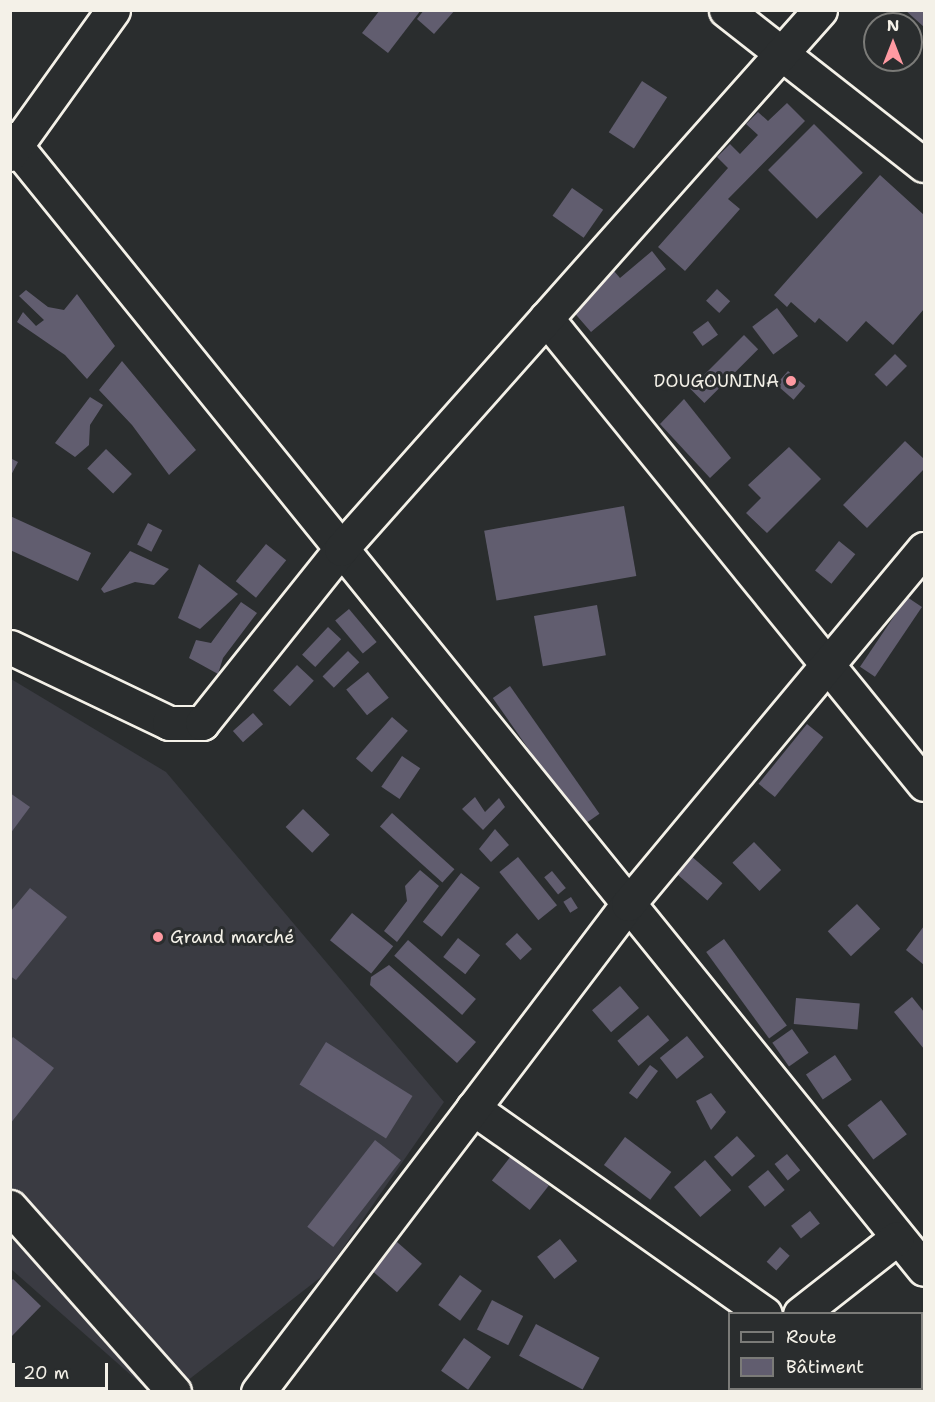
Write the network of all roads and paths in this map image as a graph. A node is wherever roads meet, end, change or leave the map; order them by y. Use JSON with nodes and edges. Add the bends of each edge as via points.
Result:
{"nodes":[{"id":1,"x":113,"y":10,"type":"edge"},
{"id":2,"x":726,"y":10,"type":"edge"},
{"id":3,"x":820,"y":10,"type":"edge"},
{"id":4,"x":782,"y":53,"type":"junction"},
{"id":5,"x":12,"y":146,"type":"edge"},
{"id":6,"x":924,"y":165,"type":"edge"},
{"id":7,"x":546,"y":318,"type":"junction"},
{"id":8,"x":341,"y":549,"type":"junction"},
{"id":9,"x":924,"y":549,"type":"edge"},
{"id":10,"x":10,"y":647,"type":"edge"},
{"id":11,"x":829,"y":663,"type":"junction"},
{"id":12,"x":924,"y":784,"type":"edge"},
{"id":13,"x":628,"y":904,"type":"junction"},
{"id":14,"x":473,"y":1108,"type":"junction"},
{"id":15,"x":10,"y":1207,"type":"edge"},
{"id":16,"x":897,"y":1238,"type":"junction"},
{"id":17,"x":924,"y":1269,"type":"edge"},
{"id":18,"x":762,"y":1312,"type":"edge"},
{"id":19,"x":803,"y":1312,"type":"edge"},
{"id":20,"x":174,"y":1392,"type":"edge"},
{"id":21,"x":258,"y":1392,"type":"edge"}],
"edges":[{"from":1,"to":5,"type":"street"},
{"from":2,"to":4,"type":"street"},
{"from":3,"to":4,"type":"street"},
{"from":4,"to":6,"type":"street"},
{"from":4,"to":7,"type":"street"},
{"from":5,"to":8,"type":"street"},
{"from":7,"to":8,"type":"street"},
{"from":7,"to":11,"type":"street"},
{"from":8,"to":10,"type":"street","via":[[202,723],[169,723]]},
{"from":8,"to":13,"type":"street"},
{"from":9,"to":11,"type":"street"},
{"from":11,"to":12,"type":"street"},
{"from":11,"to":13,"type":"street"},
{"from":13,"to":14,"type":"street"},
{"from":13,"to":16,"type":"street"},
{"from":14,"to":18,"type":"street"},
{"from":14,"to":21,"type":"street"},
{"from":15,"to":20,"type":"street"},
{"from":16,"to":17,"type":"street"},
{"from":16,"to":19,"type":"street"}]}
